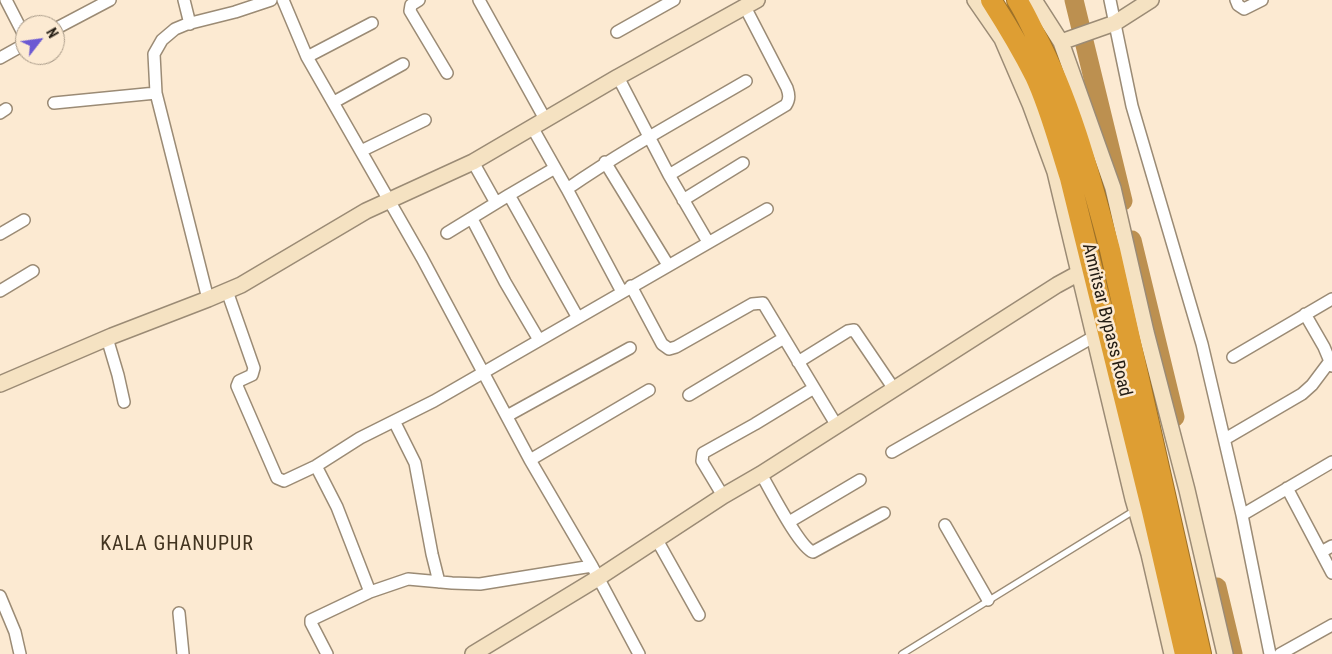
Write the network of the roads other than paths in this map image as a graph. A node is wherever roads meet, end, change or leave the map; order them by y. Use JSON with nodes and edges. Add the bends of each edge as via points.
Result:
{"nodes":[{"id":1,"x":6,"y":0,"type":"edge"},
{"id":2,"x":110,"y":0,"type":"edge"},
{"id":3,"x":184,"y":0,"type":"edge"},
{"id":4,"x":271,"y":0,"type":"edge"},
{"id":5,"x":283,"y":0,"type":"edge"},
{"id":6,"x":419,"y":0,"type":"edge"},
{"id":7,"x":479,"y":0,"type":"edge"},
{"id":8,"x":674,"y":0,"type":"edge"},
{"id":9,"x":975,"y":0,"type":"edge"},
{"id":10,"x":991,"y":0,"type":"edge"},
{"id":11,"x":1017,"y":0,"type":"edge"},
{"id":12,"x":1034,"y":0,"type":"edge"},
{"id":13,"x":1110,"y":0,"type":"edge"},
{"id":14,"x":1152,"y":0,"type":"edge"},
{"id":15,"x":1236,"y":0,"type":"edge"},
{"id":16,"x":1262,"y":0,"type":"edge"},
{"id":17,"x":751,"y":4,"type":"edge"},
{"id":18,"x":15,"y":18,"type":"edge"},
{"id":19,"x":372,"y":23,"type":"dead end"},
{"id":20,"x":1115,"y":23,"type":"junction"},
{"id":21,"x":65,"y":24,"type":"edge"},
{"id":22,"x":190,"y":24,"type":"junction"},
{"id":23,"x":618,"y":32,"type":"dead end"},
{"id":24,"x":1064,"y":40,"type":"junction"},
{"id":25,"x":15,"y":50,"type":"edge"},
{"id":26,"x":307,"y":57,"type":"junction"},
{"id":27,"x":0,"y":58,"type":"edge"},
{"id":28,"x":403,"y":64,"type":"dead end"},
{"id":29,"x":447,"y":73,"type":"dead end"},
{"id":30,"x":618,"y":77,"type":"junction"},
{"id":31,"x":746,"y":80,"type":"dead end"},
{"id":32,"x":156,"y":94,"type":"junction"},
{"id":33,"x":334,"y":102,"type":"junction"},
{"id":34,"x":54,"y":103,"type":"dead end"},
{"id":35,"x":426,"y":120,"type":"dead end"},
{"id":36,"x":538,"y":123,"type":"junction"},
{"id":37,"x":649,"y":136,"type":"junction"},
{"id":38,"x":361,"y":151,"type":"junction"},
{"id":39,"x":473,"y":162,"type":"junction"},
{"id":40,"x":605,"y":162,"type":"junction"},
{"id":41,"x":743,"y":163,"type":"dead end"},
{"id":42,"x":555,"y":168,"type":"junction"},
{"id":43,"x":669,"y":175,"type":"junction"},
{"id":44,"x":568,"y":189,"type":"junction"},
{"id":45,"x":509,"y":195,"type":"junction"},
{"id":46,"x":389,"y":200,"type":"junction"},
{"id":47,"x":683,"y":200,"type":"junction"},
{"id":48,"x":496,"y":203,"type":"junction"},
{"id":49,"x":767,"y":209,"type":"dead end"},
{"id":50,"x":472,"y":219,"type":"junction"},
{"id":51,"x":24,"y":220,"type":"dead end"},
{"id":52,"x":446,"y":233,"type":"dead end"},
{"id":53,"x":0,"y":234,"type":"edge"},
{"id":54,"x":708,"y":242,"type":"junction"},
{"id":55,"x":668,"y":265,"type":"junction"},
{"id":56,"x":33,"y":271,"type":"dead end"},
{"id":57,"x":1079,"y":273,"type":"junction"},
{"id":58,"x":627,"y":289,"type":"junction"},
{"id":59,"x":0,"y":291,"type":"edge"},
{"id":60,"x":227,"y":291,"type":"junction"},
{"id":61,"x":208,"y":299,"type":"junction"},
{"id":62,"x":1332,"y":299,"type":"edge"},
{"id":63,"x":1305,"y":314,"type":"junction"},
{"id":64,"x":578,"y":318,"type":"junction"},
{"id":65,"x":1095,"y":336,"type":"junction"},
{"id":66,"x":107,"y":338,"type":"junction"},
{"id":67,"x":784,"y":338,"type":"junction"},
{"id":68,"x":539,"y":340,"type":"junction"},
{"id":69,"x":630,"y":348,"type":"dead end"},
{"id":70,"x":1233,"y":357,"type":"dead end"},
{"id":71,"x":798,"y":362,"type":"junction"},
{"id":72,"x":1331,"y":364,"type":"edge"},
{"id":73,"x":483,"y":373,"type":"junction"},
{"id":74,"x":0,"y":384,"type":"edge"},
{"id":75,"x":814,"y":388,"type":"junction"},
{"id":76,"x":894,"y":389,"type":"junction"},
{"id":77,"x":649,"y":390,"type":"dead end"},
{"id":78,"x":688,"y":395,"type":"dead end"},
{"id":79,"x":124,"y":402,"type":"dead end"},
{"id":80,"x":507,"y":416,"type":"junction"},
{"id":81,"x":394,"y":421,"type":"junction"},
{"id":82,"x":837,"y":426,"type":"junction"},
{"id":83,"x":1225,"y":439,"type":"junction"},
{"id":84,"x":892,"y":452,"type":"dead end"},
{"id":85,"x":530,"y":460,"type":"junction"},
{"id":86,"x":1332,"y":462,"type":"edge"},
{"id":87,"x":316,"y":466,"type":"junction"},
{"id":88,"x":761,"y":474,"type":"junction"},
{"id":89,"x":860,"y":480,"type":"dead end"},
{"id":90,"x":1287,"y":488,"type":"junction"},
{"id":91,"x":724,"y":496,"type":"junction"},
{"id":92,"x":1135,"y":510,"type":"junction"},
{"id":93,"x":884,"y":512,"type":"dead end"},
{"id":94,"x":1242,"y":515,"type":"junction"},
{"id":95,"x":789,"y":522,"type":"junction"},
{"id":96,"x":945,"y":525,"type":"dead end"},
{"id":97,"x":657,"y":540,"type":"junction"},
{"id":98,"x":1332,"y":546,"type":"edge"},
{"id":99,"x":1321,"y":552,"type":"junction"},
{"id":100,"x":594,"y":572,"type":"junction"},
{"id":101,"x":1332,"y":573,"type":"edge"},
{"id":102,"x":439,"y":582,"type":"junction"},
{"id":103,"x":370,"y":592,"type":"junction"},
{"id":104,"x":0,"y":596,"type":"edge"},
{"id":105,"x":988,"y":600,"type":"junction"},
{"id":106,"x":179,"y":613,"type":"dead end"},
{"id":107,"x":699,"y":616,"type":"dead end"},
{"id":108,"x":1332,"y":625,"type":"edge"},
{"id":109,"x":20,"y":654,"type":"edge"},
{"id":110,"x":183,"y":654,"type":"edge"},
{"id":111,"x":327,"y":654,"type":"edge"},
{"id":112,"x":473,"y":654,"type":"edge"},
{"id":113,"x":639,"y":654,"type":"edge"},
{"id":114,"x":902,"y":654,"type":"edge"},
{"id":115,"x":1172,"y":654,"type":"edge"},
{"id":116,"x":1185,"y":654,"type":"edge"},
{"id":117,"x":1201,"y":654,"type":"edge"},
{"id":118,"x":1225,"y":654,"type":"edge"},
{"id":119,"x":1270,"y":654,"type":"edge"},
{"id":120,"x":1280,"y":654,"type":"edge"}],
"edges":[{"from":1,"to":18,"type":"street"},
{"from":2,"to":21,"type":"street"},
{"from":3,"to":22,"type":"street"},
{"from":4,"to":22,"type":"street"},
{"from":5,"to":26,"type":"street"},
{"from":6,"to":29,"type":"street","via":[[411,5],[410,11]]},
{"from":7,"to":36,"type":"street"},
{"from":8,"to":23,"type":"street"},
{"from":9,"to":57,"type":"street","via":[[1002,38],[1030,104],[1054,172]]},
{"from":10,"to":116,"type":"highway","name":"Amritsar Bypass Road","via":[[1036,78],[1070,178]]},
{"from":11,"to":117,"type":"highway","name":"Amritsar Bypass Road","via":[[1046,55],[1067,105],[1097,202]]},
{"from":12,"to":24,"type":"street"},
{"from":13,"to":20,"type":"street"},
{"from":14,"to":20,"type":"street"},
{"from":15,"to":16,"type":"street","via":[[1244,9]]},
{"from":17,"to":30,"type":"street"},
{"from":17,"to":43,"type":"street","via":[[787,88],[788,102]]},
{"from":19,"to":26,"type":"street"},
{"from":20,"to":24,"type":"street"},
{"from":20,"to":83,"type":"street","via":[[1132,106],[1200,337]]},
{"from":22,"to":32,"type":"street","via":[[167,35],[157,47],[154,54]]},
{"from":24,"to":118,"type":"street","via":[[1113,188]]},
{"from":25,"to":27,"type":"street"},
{"from":26,"to":33,"type":"street"},
{"from":28,"to":33,"type":"street"},
{"from":30,"to":36,"type":"street"},
{"from":30,"to":37,"type":"street"},
{"from":31,"to":37,"type":"street"},
{"from":32,"to":34,"type":"street"},
{"from":32,"to":61,"type":"street"},
{"from":33,"to":38,"type":"street"},
{"from":35,"to":38,"type":"street"},
{"from":36,"to":39,"type":"street"},
{"from":36,"to":42,"type":"street"},
{"from":37,"to":40,"type":"street"},
{"from":37,"to":43,"type":"street"},
{"from":38,"to":46,"type":"street"},
{"from":39,"to":46,"type":"street"},
{"from":39,"to":48,"type":"street"},
{"from":40,"to":44,"type":"street"},
{"from":40,"to":55,"type":"street"},
{"from":41,"to":47,"type":"street"},
{"from":42,"to":44,"type":"street"},
{"from":42,"to":45,"type":"street"},
{"from":43,"to":47,"type":"street"},
{"from":44,"to":58,"type":"street"},
{"from":45,"to":48,"type":"street"},
{"from":45,"to":64,"type":"street"},
{"from":46,"to":60,"type":"street"},
{"from":46,"to":73,"type":"street"},
{"from":47,"to":54,"type":"street"},
{"from":48,"to":50,"type":"street"},
{"from":49,"to":54,"type":"street"},
{"from":50,"to":52,"type":"street"},
{"from":50,"to":68,"type":"street"},
{"from":51,"to":53,"type":"street"},
{"from":54,"to":55,"type":"street"},
{"from":55,"to":58,"type":"street"},
{"from":56,"to":59,"type":"street"},
{"from":57,"to":65,"type":"street"},
{"from":57,"to":76,"type":"street"},
{"from":58,"to":64,"type":"street"},
{"from":58,"to":67,"type":"street","via":[[662,344],[669,349],[759,302],[766,306]]},
{"from":60,"to":61,"type":"street"},
{"from":60,"to":87,"type":"street","via":[[254,368],[254,374],[239,381],[237,386],[277,478],[284,481]]},
{"from":61,"to":66,"type":"street"},
{"from":62,"to":63,"type":"street"},
{"from":63,"to":70,"type":"street"},
{"from":63,"to":72,"type":"street"},
{"from":64,"to":68,"type":"street"},
{"from":65,"to":84,"type":"street"},
{"from":65,"to":92,"type":"street"},
{"from":66,"to":74,"type":"street"},
{"from":66,"to":79,"type":"street"},
{"from":67,"to":71,"type":"street"},
{"from":67,"to":78,"type":"street"},
{"from":68,"to":73,"type":"street"},
{"from":69,"to":80,"type":"street"},
{"from":71,"to":75,"type":"street"},
{"from":71,"to":76,"type":"street","via":[[854,330]]},
{"from":72,"to":83,"type":"street","via":[[1302,394]]},
{"from":73,"to":80,"type":"street"},
{"from":73,"to":81,"type":"street"},
{"from":75,"to":82,"type":"street"},
{"from":75,"to":91,"type":"street","via":[[701,456]]},
{"from":76,"to":82,"type":"street"},
{"from":77,"to":85,"type":"street"},
{"from":80,"to":85,"type":"street"},
{"from":81,"to":87,"type":"street"},
{"from":81,"to":102,"type":"street","via":[[415,463]]},
{"from":82,"to":88,"type":"street"},
{"from":83,"to":94,"type":"street"},
{"from":85,"to":100,"type":"street"},
{"from":86,"to":90,"type":"street"},
{"from":87,"to":103,"type":"street","via":[[337,507]]},
{"from":88,"to":91,"type":"street"},
{"from":88,"to":95,"type":"street"},
{"from":89,"to":95,"type":"street"},
{"from":90,"to":94,"type":"street"},
{"from":90,"to":99,"type":"street"},
{"from":91,"to":97,"type":"street"},
{"from":92,"to":105,"type":"lane"},
{"from":92,"to":115,"type":"street","via":[[1149,554]]},
{"from":93,"to":95,"type":"street","via":[[813,552],[807,549]]},
{"from":94,"to":119,"type":"street"},
{"from":96,"to":105,"type":"street"},
{"from":97,"to":100,"type":"street"},
{"from":97,"to":107,"type":"street"},
{"from":98,"to":99,"type":"street"},
{"from":99,"to":101,"type":"street"},
{"from":100,"to":102,"type":"street","via":[[480,584]]},
{"from":100,"to":112,"type":"street"},
{"from":100,"to":113,"type":"street"},
{"from":102,"to":103,"type":"street","via":[[408,579]]},
{"from":103,"to":111,"type":"street","via":[[312,620]]},
{"from":104,"to":109,"type":"street","via":[[13,626]]},
{"from":105,"to":114,"type":"lane"},
{"from":106,"to":110,"type":"street"},
{"from":108,"to":120,"type":"street"}]}
